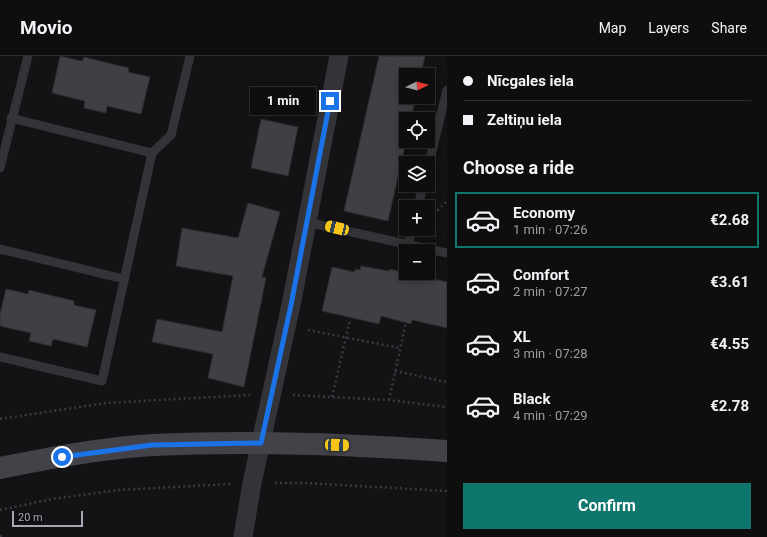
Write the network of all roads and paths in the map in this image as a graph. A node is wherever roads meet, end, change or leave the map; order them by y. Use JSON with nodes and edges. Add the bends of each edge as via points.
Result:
{"nodes":[{"id":1,"x":28,"y":56,"type":"edge"},
{"id":2,"x":190,"y":56,"type":"edge"},
{"id":3,"x":339,"y":56,"type":"edge"},
{"id":4,"x":447,"y":90,"type":"edge"},
{"id":5,"x":11,"y":118,"type":"junction"},
{"id":6,"x":152,"y":153,"type":"junction"},
{"id":7,"x":431,"y":156,"type":"edge"},
{"id":8,"x":0,"y":168,"type":"edge"},
{"id":9,"x":447,"y":201,"type":"edge"},
{"id":10,"x":435,"y":213,"type":"edge"},
{"id":11,"x":306,"y":222,"type":"junction"},
{"id":12,"x":410,"y":236,"type":"edge"},
{"id":13,"x":408,"y":244,"type":"joint"},
{"id":14,"x":0,"y":249,"type":"edge"},
{"id":15,"x":435,"y":250,"type":"edge"},
{"id":16,"x":447,"y":253,"type":"edge"},
{"id":17,"x":124,"y":279,"type":"junction"},
{"id":18,"x":350,"y":320,"type":"dead end"},
{"id":19,"x":406,"y":322,"type":"dead end"},
{"id":20,"x":287,"y":326,"type":"junction"},
{"id":21,"x":345,"y":337,"type":"junction"},
{"id":22,"x":400,"y":348,"type":"junction"},
{"id":23,"x":0,"y":358,"type":"edge"},
{"id":24,"x":395,"y":370,"type":"junction"},
{"id":25,"x":447,"y":382,"type":"edge"},
{"id":26,"x":272,"y":395,"type":"junction"},
{"id":27,"x":332,"y":397,"type":"junction"},
{"id":28,"x":389,"y":400,"type":"junction"},
{"id":29,"x":447,"y":406,"type":"edge"},
{"id":30,"x":0,"y":419,"type":"edge"},
{"id":31,"x":261,"y":443,"type":"junction"},
{"id":32,"x":447,"y":451,"type":"edge"},
{"id":33,"x":0,"y":468,"type":"edge"},
{"id":34,"x":252,"y":483,"type":"junction"},
{"id":35,"x":447,"y":491,"type":"edge"},
{"id":36,"x":0,"y":510,"type":"edge"},
{"id":37,"x":0,"y":536,"type":"edge"},
{"id":38,"x":5,"y":537,"type":"edge"},
{"id":39,"x":243,"y":537,"type":"edge"}],
"edges":[{"from":1,"to":5,"type":"lane"},
{"from":2,"to":6,"type":"lane","via":[[171,135]]},
{"from":3,"to":11,"type":"street"},
{"from":4,"to":7,"type":"lane"},
{"from":5,"to":6,"type":"lane"},
{"from":5,"to":8,"type":"lane"},
{"from":6,"to":17,"type":"lane"},
{"from":9,"to":10,"type":"path"},
{"from":11,"to":13,"type":"lane"},
{"from":11,"to":20,"type":"street"},
{"from":12,"to":13,"type":"lane"},
{"from":14,"to":17,"type":"lane"},
{"from":15,"to":16,"type":"lane"},
{"from":17,"to":23,"type":"lane","via":[[102,381]]},
{"from":18,"to":21,"type":"path"},
{"from":19,"to":22,"type":"path"},
{"from":20,"to":21,"type":"path"},
{"from":20,"to":26,"type":"street"},
{"from":21,"to":22,"type":"path"},
{"from":21,"to":27,"type":"path"},
{"from":22,"to":24,"type":"path"},
{"from":24,"to":25,"type":"path"},
{"from":24,"to":28,"type":"path"},
{"from":26,"to":27,"type":"path"},
{"from":26,"to":30,"type":"path","via":[[226,395],[105,403]]},
{"from":26,"to":31,"type":"street"},
{"from":27,"to":28,"type":"path"},
{"from":28,"to":29,"type":"path"},
{"from":31,"to":32,"type":"street"},
{"from":31,"to":33,"type":"street","via":[[152,445],[102,450]]},
{"from":31,"to":34,"type":"street"},
{"from":34,"to":35,"type":"path","via":[[305,483]]},
{"from":34,"to":36,"type":"path","via":[[118,490],[52,499]]},
{"from":34,"to":39,"type":"street"},
{"from":37,"to":38,"type":"path"}]}
